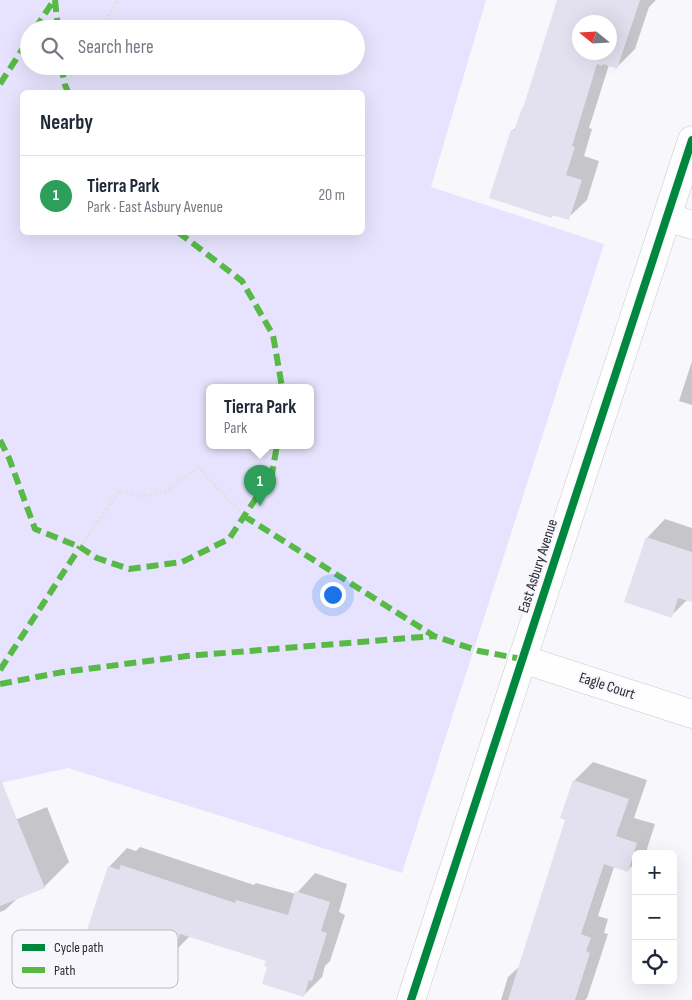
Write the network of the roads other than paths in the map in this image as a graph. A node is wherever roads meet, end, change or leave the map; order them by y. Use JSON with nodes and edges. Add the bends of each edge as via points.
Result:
{"nodes":[{"id":1,"x":692,"y":140,"type":"edge"},
{"id":2,"x":666,"y":217,"type":"junction"},
{"id":3,"x":692,"y":225,"type":"edge"},
{"id":4,"x":522,"y":658,"type":"junction"},
{"id":5,"x":692,"y":714,"type":"edge"},
{"id":6,"x":411,"y":1000,"type":"edge"}],
"edges":[{"from":1,"to":2,"type":"street","name":"East Asbury Avenue"},
{"from":2,"to":3,"type":"street"},
{"from":2,"to":4,"type":"street","name":"East Asbury Avenue"},
{"from":4,"to":5,"type":"street","name":"Eagle Court"},
{"from":4,"to":6,"type":"street","name":"East Asbury Avenue"}]}
